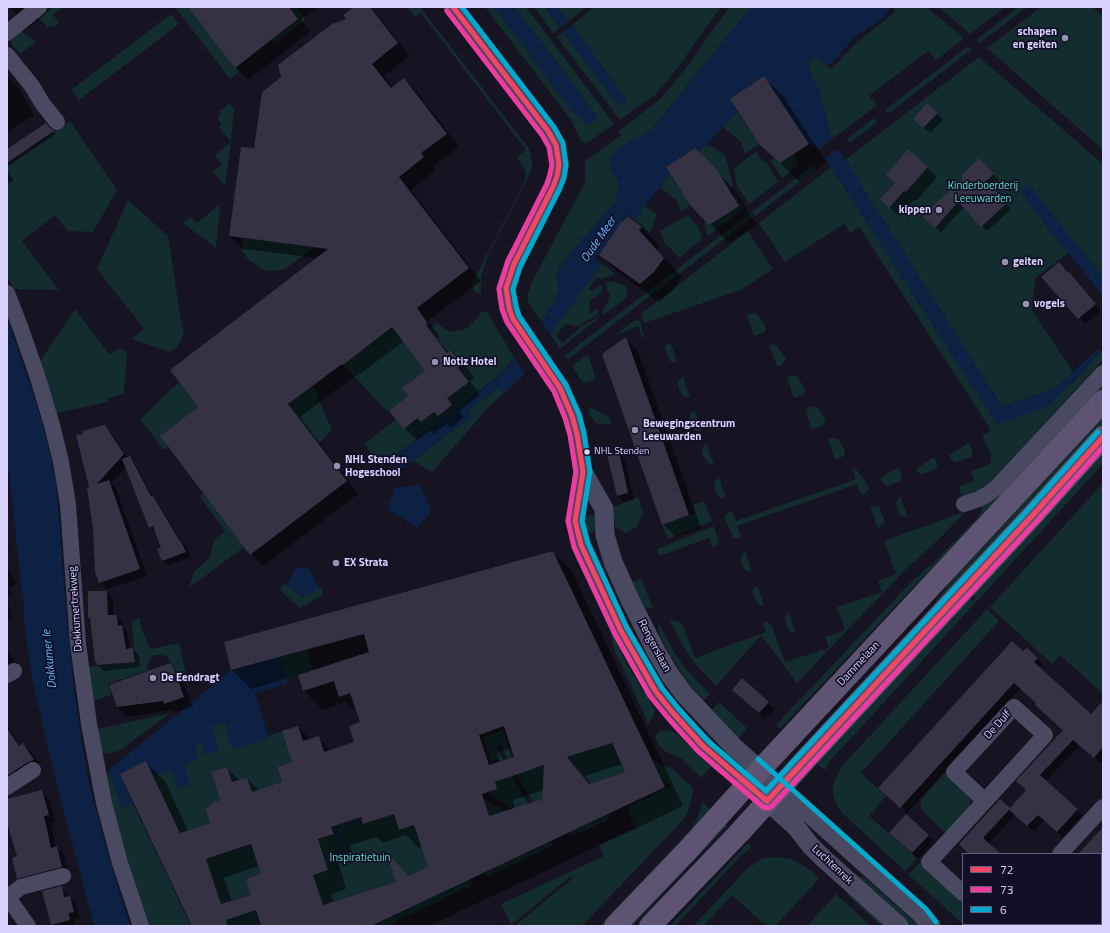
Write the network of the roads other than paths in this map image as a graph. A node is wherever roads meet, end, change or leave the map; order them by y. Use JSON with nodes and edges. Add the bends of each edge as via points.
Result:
{"nodes":[{"id":1,"x":40,"y":7,"type":"edge"},
{"id":2,"x":453,"y":7,"type":"edge"},
{"id":3,"x":7,"y":33,"type":"edge"},
{"id":4,"x":7,"y":55,"type":"edge"},
{"id":5,"x":57,"y":122,"type":"dead end"},
{"id":6,"x":7,"y":293,"type":"edge"},
{"id":7,"x":1103,"y":373,"type":"edge"},
{"id":8,"x":1103,"y":401,"type":"edge"},
{"id":9,"x":1103,"y":437,"type":"edge"},
{"id":10,"x":583,"y":472,"type":"junction"},
{"id":11,"x":964,"y":504,"type":"dead end"},
{"id":12,"x":640,"y":621,"type":"junction"},
{"id":13,"x":621,"y":631,"type":"junction"},
{"id":14,"x":33,"y":770,"type":"dead end"},
{"id":15,"x":754,"y":777,"type":"junction"},
{"id":16,"x":7,"y":787,"type":"edge"},
{"id":17,"x":774,"y":794,"type":"junction"},
{"id":18,"x":985,"y":801,"type":"junction"},
{"id":19,"x":1103,"y":807,"type":"edge"},
{"id":20,"x":1061,"y":853,"type":"edge"},
{"id":21,"x":63,"y":876,"type":"dead end"},
{"id":22,"x":962,"y":892,"type":"edge"},
{"id":23,"x":7,"y":897,"type":"edge"},
{"id":24,"x":28,"y":926,"type":"edge"},
{"id":25,"x":141,"y":926,"type":"edge"},
{"id":26,"x":615,"y":926,"type":"edge"},
{"id":27,"x":650,"y":926,"type":"edge"},
{"id":28,"x":899,"y":926,"type":"edge"},
{"id":29,"x":931,"y":926,"type":"edge"}],
"edges":[{"from":1,"to":3,"type":"street"},
{"from":2,"to":10,"type":"street","name":"Rengerslaan","via":[[548,131],[557,149],[558,166],[554,187],[514,264],[506,288],[513,319],[560,388],[572,416]]},
{"from":4,"to":5,"type":"street"},
{"from":6,"to":25,"type":"street","name":"Dokkumertrekweg","via":[[38,378],[61,462],[68,504],[78,644],[88,724],[120,864]]},
{"from":7,"to":11,"type":"street","via":[[997,487],[979,499]]},
{"from":8,"to":15,"type":"main road","name":"Dammelaan"},
{"from":9,"to":17,"type":"main road"},
{"from":10,"to":12,"type":"street","name":"Rengerslaan","via":[[604,509],[605,535],[613,562]]},
{"from":10,"to":13,"type":"street","name":"Rengerslaan","via":[[575,522],[586,557]]},
{"from":12,"to":13,"type":"street"},
{"from":12,"to":15,"type":"street","name":"Rengerslaan","via":[[670,675],[723,736]]},
{"from":13,"to":15,"type":"street","name":"Rengerslaan","via":[[656,692],[703,746]]},
{"from":14,"to":16,"type":"street"},
{"from":15,"to":17,"type":"street","name":"Rengerslaan"},
{"from":15,"to":26,"type":"main road","name":"Dammelaan"},
{"from":17,"to":27,"type":"main road"},
{"from":17,"to":28,"type":"street","name":"Luchtenrek","via":[[810,845]]},
{"from":17,"to":29,"type":"street","name":"Luchtenrek","via":[[921,914]]},
{"from":18,"to":18,"type":"street","name":"De Dulf","via":[[954,772],[1014,707],[1045,735]]},
{"from":18,"to":22,"type":"street","name":"De Dulf","via":[[929,862]]},
{"from":19,"to":20,"type":"street"},
{"from":21,"to":23,"type":"street","via":[[21,887]]},
{"from":23,"to":24,"type":"street"}]}
